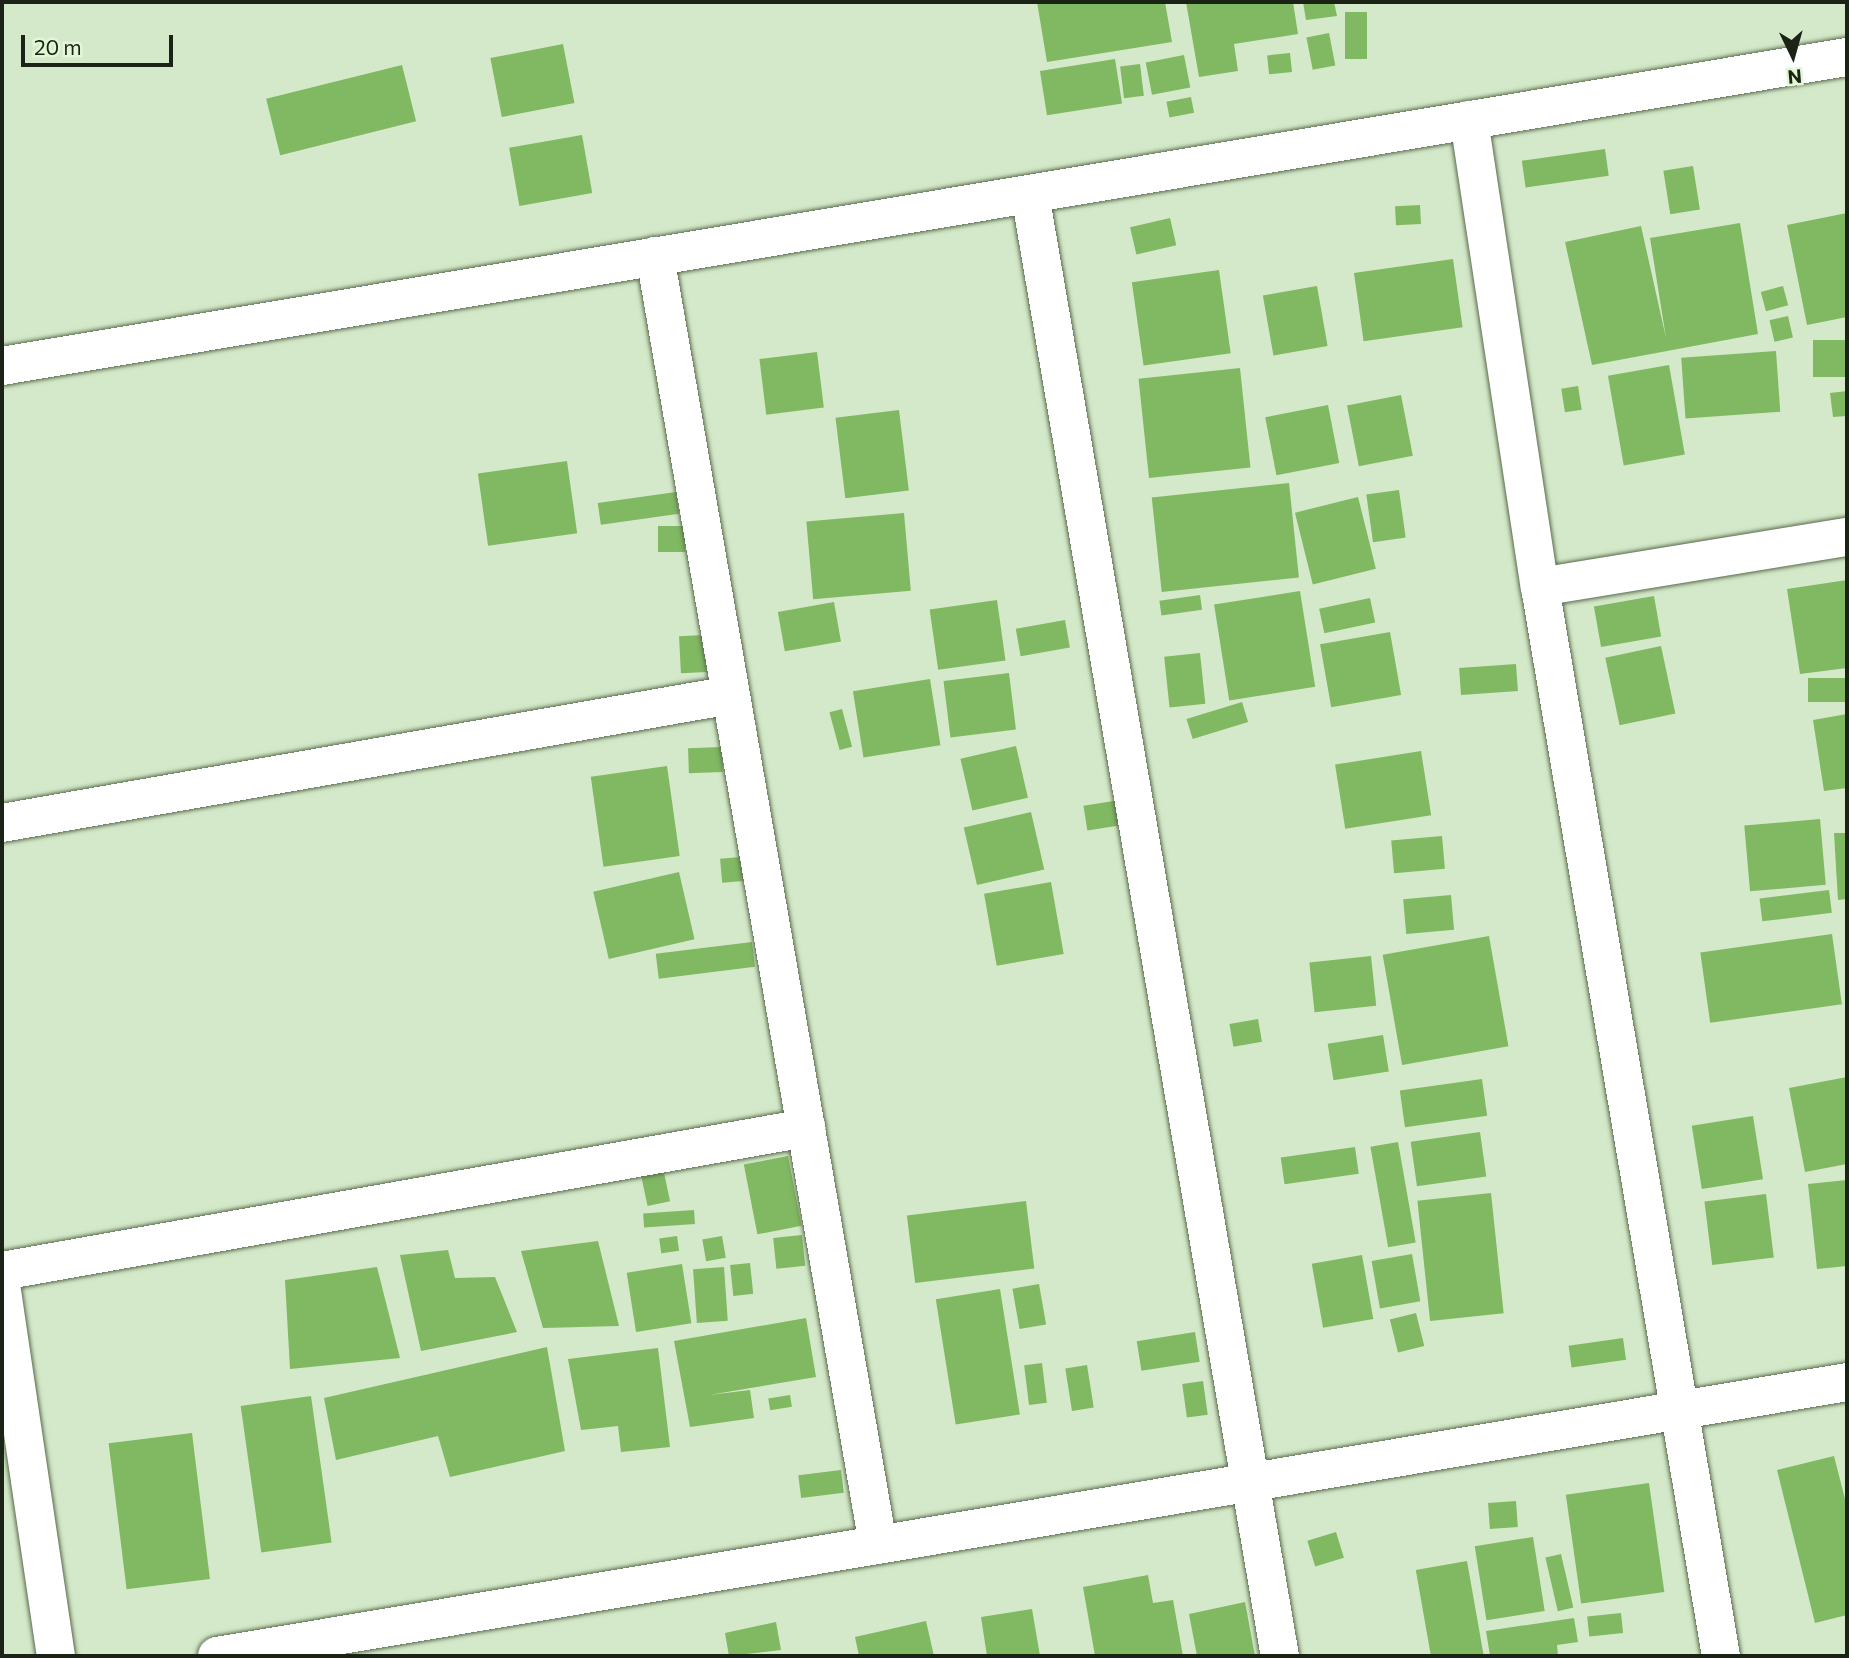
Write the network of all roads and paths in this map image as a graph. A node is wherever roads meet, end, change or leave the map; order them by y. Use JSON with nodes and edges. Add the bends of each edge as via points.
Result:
{"nodes":[{"id":1,"x":1847,"y":57,"type":"edge"},
{"id":2,"x":1469,"y":120,"type":"junction"},
{"id":3,"x":1030,"y":194,"type":"junction"},
{"id":4,"x":655,"y":256,"type":"junction"},
{"id":5,"x":2,"y":366,"type":"edge"},
{"id":6,"x":1847,"y":537,"type":"edge"},
{"id":7,"x":1540,"y":587,"type":"junction"},
{"id":8,"x":731,"y":695,"type":"junction"},
{"id":9,"x":2,"y":823,"type":"edge"},
{"id":10,"x":806,"y":1128,"type":"junction"},
{"id":11,"x":2,"y":1270,"type":"edge"},
{"id":12,"x":2,"y":1290,"type":"edge"},
{"id":13,"x":1847,"y":1382,"type":"edge"},
{"id":14,"x":1678,"y":1411,"type":"junction"},
{"id":15,"x":1251,"y":1483,"type":"junction"},
{"id":16,"x":878,"y":1545,"type":"junction"},
{"id":17,"x":57,"y":1656,"type":"edge"},
{"id":18,"x":218,"y":1656,"type":"edge"},
{"id":19,"x":1280,"y":1656,"type":"edge"},
{"id":20,"x":1721,"y":1656,"type":"edge"}],
"edges":[{"from":1,"to":2,"type":"street"},
{"from":2,"to":3,"type":"street"},
{"from":2,"to":7,"type":"street"},
{"from":3,"to":4,"type":"street"},
{"from":3,"to":15,"type":"street"},
{"from":4,"to":5,"type":"street"},
{"from":4,"to":8,"type":"street"},
{"from":6,"to":7,"type":"street"},
{"from":7,"to":14,"type":"street"},
{"from":8,"to":9,"type":"street"},
{"from":8,"to":10,"type":"street"},
{"from":10,"to":11,"type":"street"},
{"from":10,"to":16,"type":"street"},
{"from":12,"to":17,"type":"street"},
{"from":13,"to":14,"type":"street"},
{"from":14,"to":15,"type":"street"},
{"from":14,"to":20,"type":"street"},
{"from":15,"to":16,"type":"street"},
{"from":15,"to":19,"type":"street"},
{"from":16,"to":18,"type":"street"}]}
